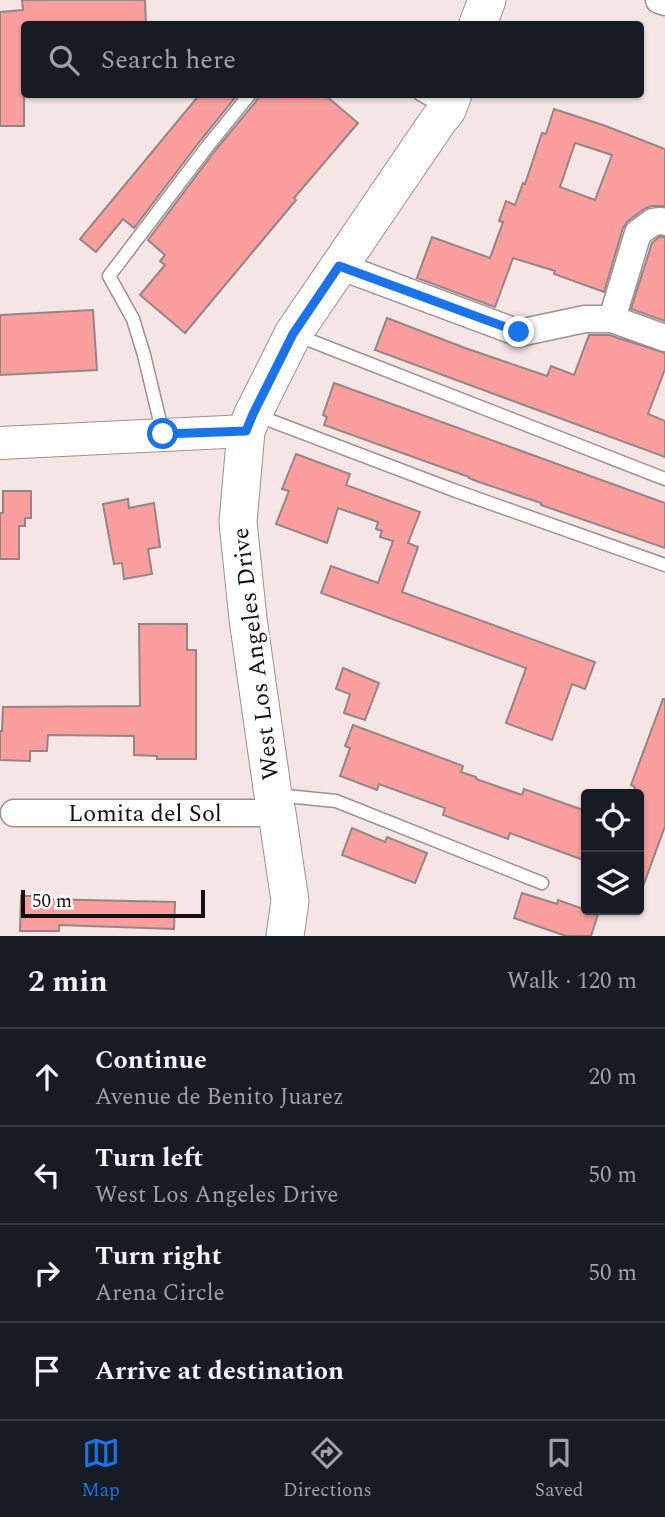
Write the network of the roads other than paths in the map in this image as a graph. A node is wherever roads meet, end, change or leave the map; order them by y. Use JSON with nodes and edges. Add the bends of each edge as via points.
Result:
{"nodes":[{"id":1,"x":487,"y":0,"type":"edge"},
{"id":2,"x":659,"y":0,"type":"edge"},
{"id":3,"x":665,"y":2,"type":"edge"},
{"id":4,"x":479,"y":21,"type":"edge"},
{"id":5,"x":247,"y":98,"type":"edge"},
{"id":6,"x":440,"y":100,"type":"edge"},
{"id":7,"x":665,"y":222,"type":"edge"},
{"id":8,"x":339,"y":266,"type":"junction"},
{"id":9,"x":612,"y":320,"type":"junction"},
{"id":10,"x":293,"y":334,"type":"junction"},
{"id":11,"x":665,"y":338,"type":"edge"},
{"id":12,"x":249,"y":422,"type":"junction"},
{"id":13,"x":163,"y":434,"type":"junction"},
{"id":14,"x":0,"y":443,"type":"edge"},
{"id":15,"x":665,"y":479,"type":"edge"},
{"id":16,"x":665,"y":565,"type":"edge"},
{"id":17,"x":275,"y":804,"type":"junction"},
{"id":18,"x":14,"y":813,"type":"dead end"},
{"id":19,"x":542,"y":884,"type":"dead end"},
{"id":20,"x":285,"y":936,"type":"edge"}],
"edges":[{"from":1,"to":4,"type":"main road"},
{"from":2,"to":3,"type":"street"},
{"from":5,"to":13,"type":"lane","via":[[109,276],[133,319]]},
{"from":6,"to":8,"type":"main road","name":"West Los Angeles Drive","via":[[438,121]]},
{"from":7,"to":9,"type":"street","via":[[653,222],[638,233]]},
{"from":8,"to":9,"type":"street","via":[[519,332]]},
{"from":8,"to":10,"type":"main road","name":"West Los Angeles Drive"},
{"from":9,"to":11,"type":"street"},
{"from":10,"to":12,"type":"main road","name":"West Los Angeles Drive"},
{"from":10,"to":15,"type":"lane"},
{"from":12,"to":13,"type":"street"},
{"from":12,"to":16,"type":"lane"},
{"from":12,"to":17,"type":"main road","name":"West Los Angeles Drive","via":[[238,522]]},
{"from":13,"to":14,"type":"street"},
{"from":17,"to":18,"type":"street","name":"Lomita del Sol"},
{"from":17,"to":19,"type":"lane","via":[[337,801]]},
{"from":17,"to":20,"type":"main road","name":"West Los Angeles Drive","via":[[290,901]]}]}
